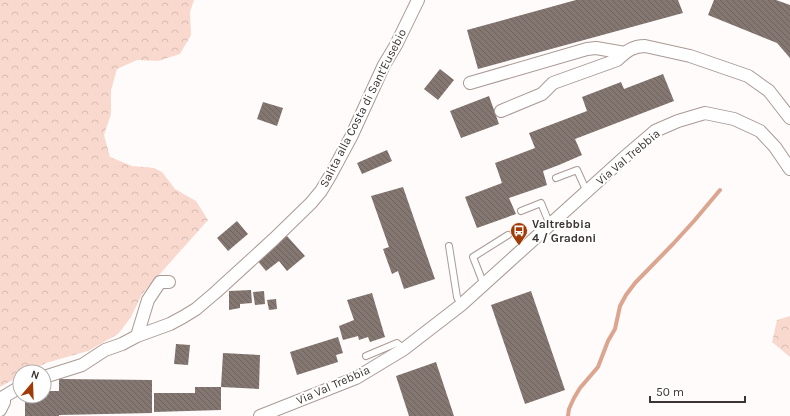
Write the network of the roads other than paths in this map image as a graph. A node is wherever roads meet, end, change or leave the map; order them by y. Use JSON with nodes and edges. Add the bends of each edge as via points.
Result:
{"nodes":[{"id":1,"x":418,"y":0,"type":"edge"},
{"id":2,"x":625,"y":53,"type":"junction"},
{"id":3,"x":470,"y":82,"type":"dead end"},
{"id":4,"x":501,"y":110,"type":"dead end"},
{"id":5,"x":790,"y":118,"type":"edge"},
{"id":6,"x":790,"y":169,"type":"edge"},
{"id":7,"x":556,"y":178,"type":"dead end"},
{"id":8,"x":587,"y":192,"type":"junction"},
{"id":9,"x":522,"y":211,"type":"dead end"},
{"id":10,"x":550,"y":225,"type":"junction"},
{"id":11,"x":508,"y":235,"type":"dead end"},
{"id":12,"x":449,"y":246,"type":"dead end"},
{"id":13,"x":170,"y":282,"type":"dead end"},
{"id":14,"x":484,"y":285,"type":"junction"},
{"id":15,"x":461,"y":305,"type":"junction"},
{"id":16,"x":137,"y":336,"type":"junction"},
{"id":17,"x":404,"y":348,"type":"junction"},
{"id":18,"x":366,"y":356,"type":"dead end"},
{"id":19,"x":52,"y":374,"type":"edge"},
{"id":20,"x":12,"y":392,"type":"edge"},
{"id":21,"x":2,"y":398,"type":"edge"},
{"id":22,"x":0,"y":410,"type":"edge"},
{"id":23,"x":260,"y":416,"type":"edge"}],
"edges":[{"from":1,"to":16,"type":"street","name":"Salita alla Costa di Sant'Eusebio","via":[[351,137],[321,191],[311,203],[196,309],[170,324]]},
{"from":2,"to":3,"type":"street","via":[[587,49]]},
{"from":2,"to":4,"type":"street","via":[[617,60],[553,82],[542,94]]},
{"from":2,"to":5,"type":"street","via":[[638,46],[645,46],[690,56],[748,76],[769,91]]},
{"from":6,"to":8,"type":"street","name":"Via Val Trebbia","via":[[760,131],[734,119],[705,113],[655,131]]},
{"from":7,"to":8,"type":"lane","name":"Via Val Trebbia","via":[[577,170]]},
{"from":8,"to":10,"type":"street","name":"Via Val Trebbia"},
{"from":9,"to":10,"type":"lane","via":[[540,203]]},
{"from":10,"to":14,"type":"street","name":"Via Val Trebbia"},
{"from":11,"to":14,"type":"lane","via":[[473,257]]},
{"from":12,"to":15,"type":"lane","via":[[457,297]]},
{"from":13,"to":16,"type":"street","via":[[160,282],[148,300]]},
{"from":14,"to":15,"type":"street","name":"Via Val Trebbia"},
{"from":15,"to":17,"type":"street","name":"Via Val Trebbia"},
{"from":16,"to":19,"type":"street","name":"Salita alla Costa di Sant'Eusebio","via":[[105,350],[82,365]]},
{"from":17,"to":18,"type":"lane","name":"Via Val Trebbia","via":[[397,343]]},
{"from":17,"to":23,"type":"street","name":"Via Val Trebbia","via":[[356,378]]},
{"from":20,"to":21,"type":"street"},
{"from":21,"to":22,"type":"street","via":[[4,402]]}]}
